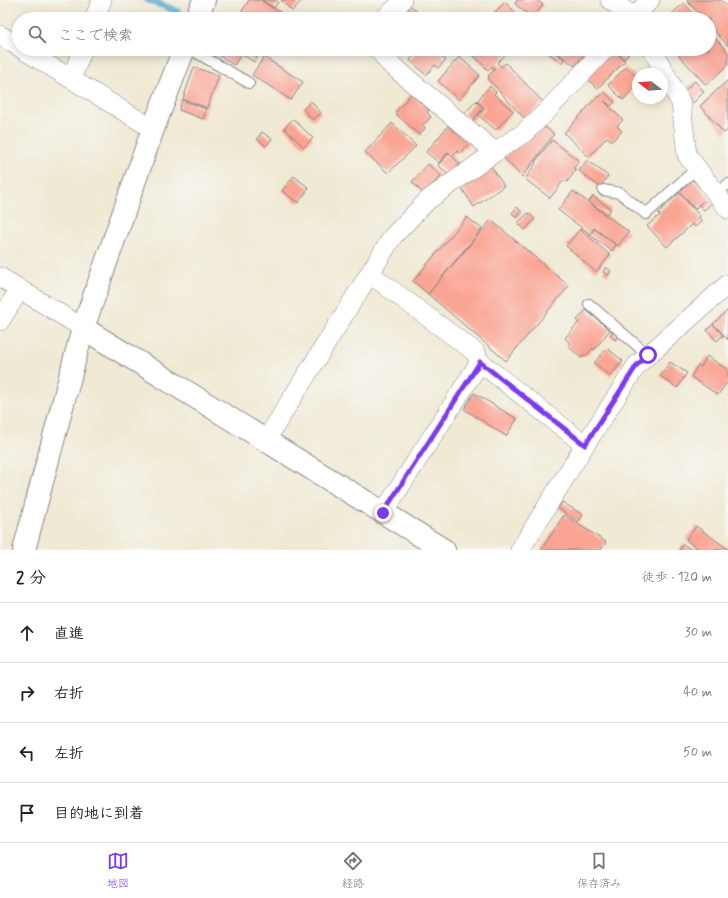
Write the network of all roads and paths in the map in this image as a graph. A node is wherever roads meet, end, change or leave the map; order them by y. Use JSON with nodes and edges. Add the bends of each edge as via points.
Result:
{"nodes":[{"id":1,"x":102,"y":0,"type":"edge"},
{"id":2,"x":204,"y":0,"type":"edge"},
{"id":3,"x":402,"y":0,"type":"edge"},
{"id":4,"x":610,"y":0,"type":"edge"},
{"id":5,"x":650,"y":0,"type":"edge"},
{"id":6,"x":97,"y":12,"type":"edge"},
{"id":7,"x":199,"y":12,"type":"edge"},
{"id":8,"x":392,"y":12,"type":"edge"},
{"id":9,"x":626,"y":12,"type":"edge"},
{"id":10,"x":639,"y":12,"type":"edge"},
{"id":11,"x":0,"y":35,"type":"edge"},
{"id":12,"x":12,"y":43,"type":"edge"},
{"id":13,"x":33,"y":56,"type":"edge"},
{"id":14,"x":80,"y":56,"type":"edge"},
{"id":15,"x":181,"y":56,"type":"edge"},
{"id":16,"x":202,"y":56,"type":"edge"},
{"id":17,"x":383,"y":56,"type":"edge"},
{"id":18,"x":599,"y":56,"type":"edge"},
{"id":19,"x":656,"y":56,"type":"edge"},
{"id":20,"x":71,"y":79,"type":"junction"},
{"id":21,"x":249,"y":83,"type":"dead end"},
{"id":22,"x":153,"y":129,"type":"junction"},
{"id":23,"x":495,"y":152,"type":"junction"},
{"id":24,"x":697,"y":168,"type":"junction"},
{"id":25,"x":722,"y":189,"type":"edge"},
{"id":26,"x":603,"y":190,"type":"dead end"},
{"id":27,"x":728,"y":210,"type":"edge"},
{"id":28,"x":370,"y":274,"type":"junction"},
{"id":29,"x":0,"y":277,"type":"edge"},
{"id":30,"x":728,"y":284,"type":"edge"},
{"id":31,"x":20,"y":289,"type":"junction"},
{"id":32,"x":589,"y":304,"type":"dead end"},
{"id":33,"x":0,"y":320,"type":"edge"},
{"id":34,"x":83,"y":328,"type":"junction"},
{"id":35,"x":648,"y":355,"type":"junction"},
{"id":36,"x":480,"y":362,"type":"junction"},
{"id":37,"x":266,"y":440,"type":"junction"},
{"id":38,"x":585,"y":445,"type":"junction"},
{"id":39,"x":383,"y":513,"type":"junction"},
{"id":40,"x":24,"y":550,"type":"edge"},
{"id":41,"x":444,"y":550,"type":"edge"},
{"id":42,"x":520,"y":550,"type":"edge"}],
"edges":[{"from":1,"to":6,"type":"street"},
{"from":2,"to":7,"type":"street"},
{"from":3,"to":8,"type":"street"},
{"from":4,"to":9,"type":"street"},
{"from":5,"to":10,"type":"street"},
{"from":11,"to":12,"type":"street"},
{"from":13,"to":20,"type":"street"},
{"from":14,"to":20,"type":"street"},
{"from":15,"to":22,"type":"street"},
{"from":16,"to":21,"type":"lane"},
{"from":17,"to":23,"type":"street"},
{"from":18,"to":23,"type":"street","via":[[545,114],[524,133]]},
{"from":19,"to":24,"type":"street","via":[[681,103],[687,155]]},
{"from":20,"to":22,"type":"street"},
{"from":22,"to":34,"type":"street"},
{"from":23,"to":28,"type":"street","via":[[428,200],[393,236]]},
{"from":24,"to":25,"type":"street"},
{"from":24,"to":26,"type":"lane","via":[[646,214],[620,193]]},
{"from":25,"to":27,"type":"street"},
{"from":28,"to":36,"type":"street","via":[[475,352]]},
{"from":28,"to":37,"type":"street"},
{"from":29,"to":31,"type":"street"},
{"from":30,"to":35,"type":"street"},
{"from":31,"to":33,"type":"street"},
{"from":31,"to":34,"type":"street"},
{"from":32,"to":35,"type":"lane"},
{"from":34,"to":37,"type":"street"},
{"from":34,"to":40,"type":"street"},
{"from":35,"to":38,"type":"street","via":[[637,365]]},
{"from":36,"to":38,"type":"street"},
{"from":36,"to":39,"type":"street"},
{"from":37,"to":39,"type":"street"},
{"from":38,"to":42,"type":"street"},
{"from":39,"to":41,"type":"street"}]}
